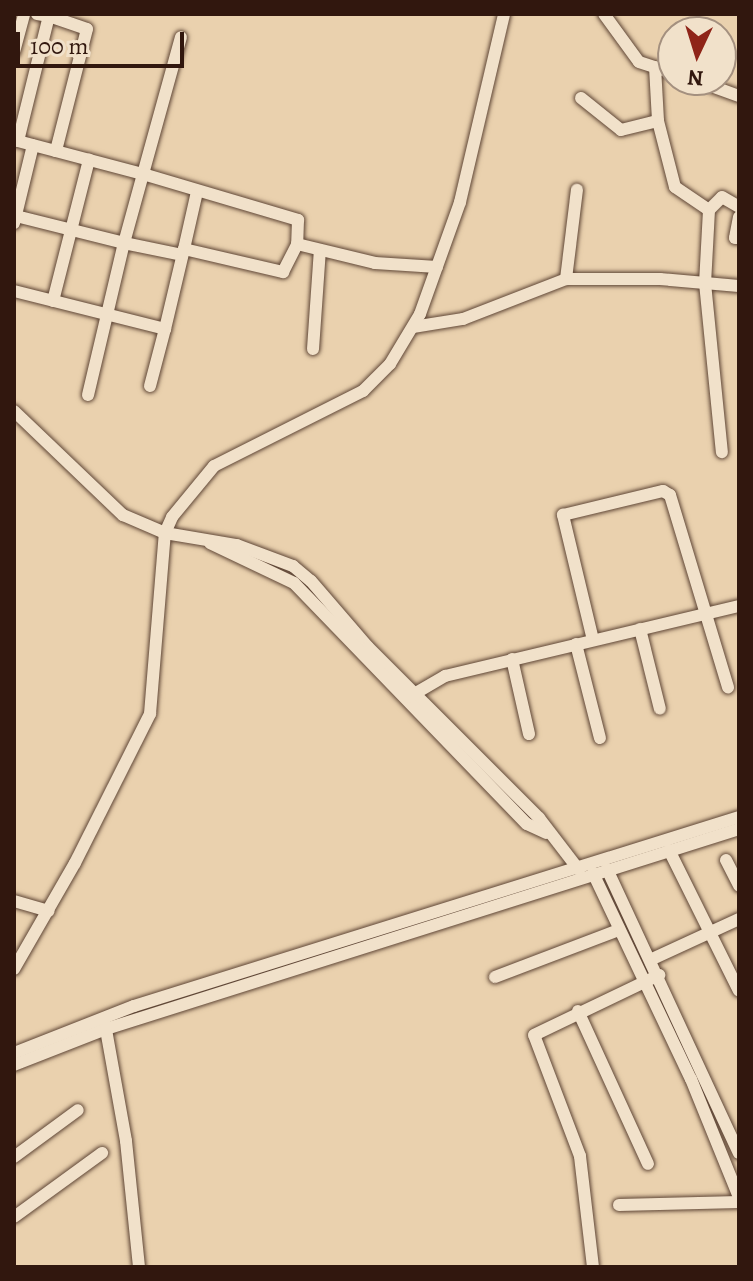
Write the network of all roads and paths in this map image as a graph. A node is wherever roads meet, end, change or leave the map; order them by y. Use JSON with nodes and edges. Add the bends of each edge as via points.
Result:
{"nodes":[{"id":1,"x":24,"y":14,"type":"edge"},
{"id":2,"x":504,"y":14,"type":"edge"},
{"id":3,"x":604,"y":14,"type":"edge"},
{"id":4,"x":43,"y":15,"type":"edge"},
{"id":5,"x":181,"y":37,"type":"dead end"},
{"id":6,"x":14,"y":52,"type":"edge"},
{"id":7,"x":655,"y":67,"type":"joint"},
{"id":8,"x":581,"y":98,"type":"dead end"},
{"id":9,"x":658,"y":121,"type":"junction"},
{"id":10,"x":16,"y":140,"type":"edge"},
{"id":11,"x":33,"y":145,"type":"junction"},
{"id":12,"x":56,"y":151,"type":"junction"},
{"id":13,"x":89,"y":160,"type":"junction"},
{"id":14,"x":143,"y":174,"type":"junction"},
{"id":15,"x":577,"y":190,"type":"dead end"},
{"id":16,"x":197,"y":192,"type":"junction"},
{"id":17,"x":739,"y":207,"type":"edge"},
{"id":18,"x":709,"y":210,"type":"junction"},
{"id":19,"x":739,"y":217,"type":"edge"},
{"id":20,"x":15,"y":219,"type":"edge"},
{"id":21,"x":70,"y":230,"type":"junction"},
{"id":22,"x":739,"y":238,"type":"edge"},
{"id":23,"x":124,"y":243,"type":"junction"},
{"id":24,"x":297,"y":244,"type":"junction"},
{"id":25,"x":320,"y":250,"type":"junction"},
{"id":26,"x":183,"y":252,"type":"junction"},
{"id":27,"x":437,"y":267,"type":"junction"},
{"id":28,"x":566,"y":279,"type":"junction"},
{"id":29,"x":705,"y":283,"type":"junction"},
{"id":30,"x":739,"y":286,"type":"edge"},
{"id":31,"x":14,"y":291,"type":"edge"},
{"id":32,"x":53,"y":301,"type":"junction"},
{"id":33,"x":108,"y":315,"type":"junction"},
{"id":34,"x":413,"y":327,"type":"junction"},
{"id":35,"x":165,"y":329,"type":"junction"},
{"id":36,"x":313,"y":349,"type":"dead end"},
{"id":37,"x":150,"y":386,"type":"dead end"},
{"id":38,"x":88,"y":395,"type":"dead end"},
{"id":39,"x":14,"y":411,"type":"edge"},
{"id":40,"x":722,"y":452,"type":"dead end"},
{"id":41,"x":165,"y":533,"type":"junction"},
{"id":42,"x":739,"y":606,"type":"edge"},
{"id":43,"x":707,"y":614,"type":"junction"},
{"id":44,"x":640,"y":629,"type":"junction"},
{"id":45,"x":593,"y":640,"type":"junction"},
{"id":46,"x":576,"y":644,"type":"junction"},
{"id":47,"x":512,"y":659,"type":"junction"},
{"id":48,"x":728,"y":687,"type":"dead end"},
{"id":49,"x":409,"y":697,"type":"junction"},
{"id":50,"x":660,"y":709,"type":"dead end"},
{"id":51,"x":529,"y":734,"type":"dead end"},
{"id":52,"x":600,"y":738,"type":"dead end"},
{"id":53,"x":739,"y":817,"type":"edge"},
{"id":54,"x":739,"y":829,"type":"edge"},
{"id":55,"x":669,"y":850,"type":"junction"},
{"id":56,"x":726,"y":860,"type":"dead end"},
{"id":57,"x":607,"y":869,"type":"junction"},
{"id":58,"x":585,"y":872,"type":"junction"},
{"id":59,"x":739,"y":886,"type":"edge"},
{"id":60,"x":14,"y":901,"type":"edge"},
{"id":61,"x":49,"y":911,"type":"junction"},
{"id":62,"x":739,"y":919,"type":"edge"},
{"id":63,"x":619,"y":930,"type":"junction"},
{"id":64,"x":708,"y":934,"type":"junction"},
{"id":65,"x":650,"y":960,"type":"junction"},
{"id":66,"x":14,"y":969,"type":"edge"},
{"id":67,"x":659,"y":975,"type":"junction"},
{"id":68,"x":495,"y":977,"type":"dead end"},
{"id":69,"x":645,"y":981,"type":"junction"},
{"id":70,"x":739,"y":991,"type":"edge"},
{"id":71,"x":578,"y":1011,"type":"junction"},
{"id":72,"x":105,"y":1023,"type":"junction"},
{"id":73,"x":14,"y":1053,"type":"edge"},
{"id":74,"x":14,"y":1065,"type":"edge"},
{"id":75,"x":78,"y":1110,"type":"dead end"},
{"id":76,"x":102,"y":1153,"type":"dead end"},
{"id":77,"x":739,"y":1153,"type":"edge"},
{"id":78,"x":14,"y":1157,"type":"edge"},
{"id":79,"x":648,"y":1164,"type":"dead end"},
{"id":80,"x":738,"y":1192,"type":"edge"},
{"id":81,"x":619,"y":1205,"type":"dead end"},
{"id":82,"x":14,"y":1217,"type":"edge"},
{"id":83,"x":139,"y":1267,"type":"edge"},
{"id":84,"x":593,"y":1267,"type":"edge"}],
"edges":[{"from":1,"to":6,"type":"street"},
{"from":2,"to":27,"type":"street","via":[[460,202]]},
{"from":3,"to":7,"type":"street","via":[[639,62]]},
{"from":4,"to":10,"type":"street"},
{"from":4,"to":12,"type":"street","via":[[87,29]]},
{"from":5,"to":14,"type":"street"},
{"from":7,"to":9,"type":"street"},
{"from":8,"to":9,"type":"street","via":[[621,130]]},
{"from":9,"to":18,"type":"street","via":[[675,187]]},
{"from":10,"to":11,"type":"street"},
{"from":11,"to":12,"type":"street"},
{"from":11,"to":20,"type":"street"},
{"from":12,"to":13,"type":"street"},
{"from":13,"to":14,"type":"street"},
{"from":13,"to":21,"type":"street"},
{"from":14,"to":16,"type":"street"},
{"from":14,"to":23,"type":"street"},
{"from":15,"to":28,"type":"street"},
{"from":16,"to":24,"type":"street","via":[[298,220]]},
{"from":16,"to":26,"type":"street"},
{"from":17,"to":18,"type":"street","via":[[722,197]]},
{"from":18,"to":29,"type":"street"},
{"from":19,"to":22,"type":"street"},
{"from":20,"to":21,"type":"street"},
{"from":21,"to":23,"type":"street"},
{"from":21,"to":32,"type":"street"},
{"from":23,"to":26,"type":"street"},
{"from":23,"to":33,"type":"street"},
{"from":24,"to":25,"type":"street"},
{"from":24,"to":26,"type":"street","via":[[283,272]]},
{"from":25,"to":27,"type":"street","via":[[375,263]]},
{"from":25,"to":36,"type":"street"},
{"from":26,"to":35,"type":"street"},
{"from":27,"to":34,"type":"street"},
{"from":28,"to":29,"type":"street"},
{"from":28,"to":34,"type":"street","via":[[463,319]]},
{"from":29,"to":30,"type":"street"},
{"from":29,"to":40,"type":"street"},
{"from":31,"to":32,"type":"street"},
{"from":32,"to":33,"type":"street"},
{"from":33,"to":35,"type":"street"},
{"from":33,"to":38,"type":"street"},
{"from":34,"to":41,"type":"street","via":[[390,364],[363,391],[214,466]]},
{"from":35,"to":37,"type":"street"},
{"from":39,"to":41,"type":"street","via":[[123,515]]},
{"from":41,"to":49,"type":"street","via":[[237,545],[293,566]]},
{"from":41,"to":61,"type":"street","via":[[150,714]]},
{"from":42,"to":43,"type":"street"},
{"from":43,"to":44,"type":"street"},
{"from":43,"to":45,"type":"street","via":[[670,495],[653,489],[563,515]]},
{"from":43,"to":48,"type":"street"},
{"from":44,"to":45,"type":"street"},
{"from":44,"to":50,"type":"street"},
{"from":45,"to":46,"type":"street"},
{"from":46,"to":47,"type":"street"},
{"from":46,"to":52,"type":"street"},
{"from":47,"to":49,"type":"street","via":[[445,676]]},
{"from":47,"to":51,"type":"street"},
{"from":49,"to":58,"type":"street","via":[[539,818],[546,833]]},
{"from":53,"to":58,"type":"street"},
{"from":54,"to":55,"type":"street"},
{"from":55,"to":57,"type":"street"},
{"from":55,"to":64,"type":"street"},
{"from":56,"to":59,"type":"street"},
{"from":57,"to":58,"type":"street"},
{"from":57,"to":65,"type":"street"},
{"from":58,"to":63,"type":"street"},
{"from":58,"to":72,"type":"street"},
{"from":60,"to":61,"type":"street"},
{"from":61,"to":66,"type":"street"},
{"from":62,"to":64,"type":"street"},
{"from":63,"to":68,"type":"street"},
{"from":63,"to":69,"type":"street"},
{"from":64,"to":65,"type":"street"},
{"from":64,"to":70,"type":"street"},
{"from":65,"to":67,"type":"street"},
{"from":67,"to":69,"type":"street"},
{"from":67,"to":77,"type":"street"},
{"from":69,"to":71,"type":"street"},
{"from":69,"to":80,"type":"street"},
{"from":71,"to":79,"type":"street"},
{"from":71,"to":84,"type":"street","via":[[534,1035],[580,1156]]},
{"from":72,"to":73,"type":"street"},
{"from":72,"to":74,"type":"street"},
{"from":72,"to":83,"type":"street","via":[[126,1141]]},
{"from":75,"to":78,"type":"street"},
{"from":76,"to":82,"type":"street"},
{"from":80,"to":81,"type":"street"}]}
